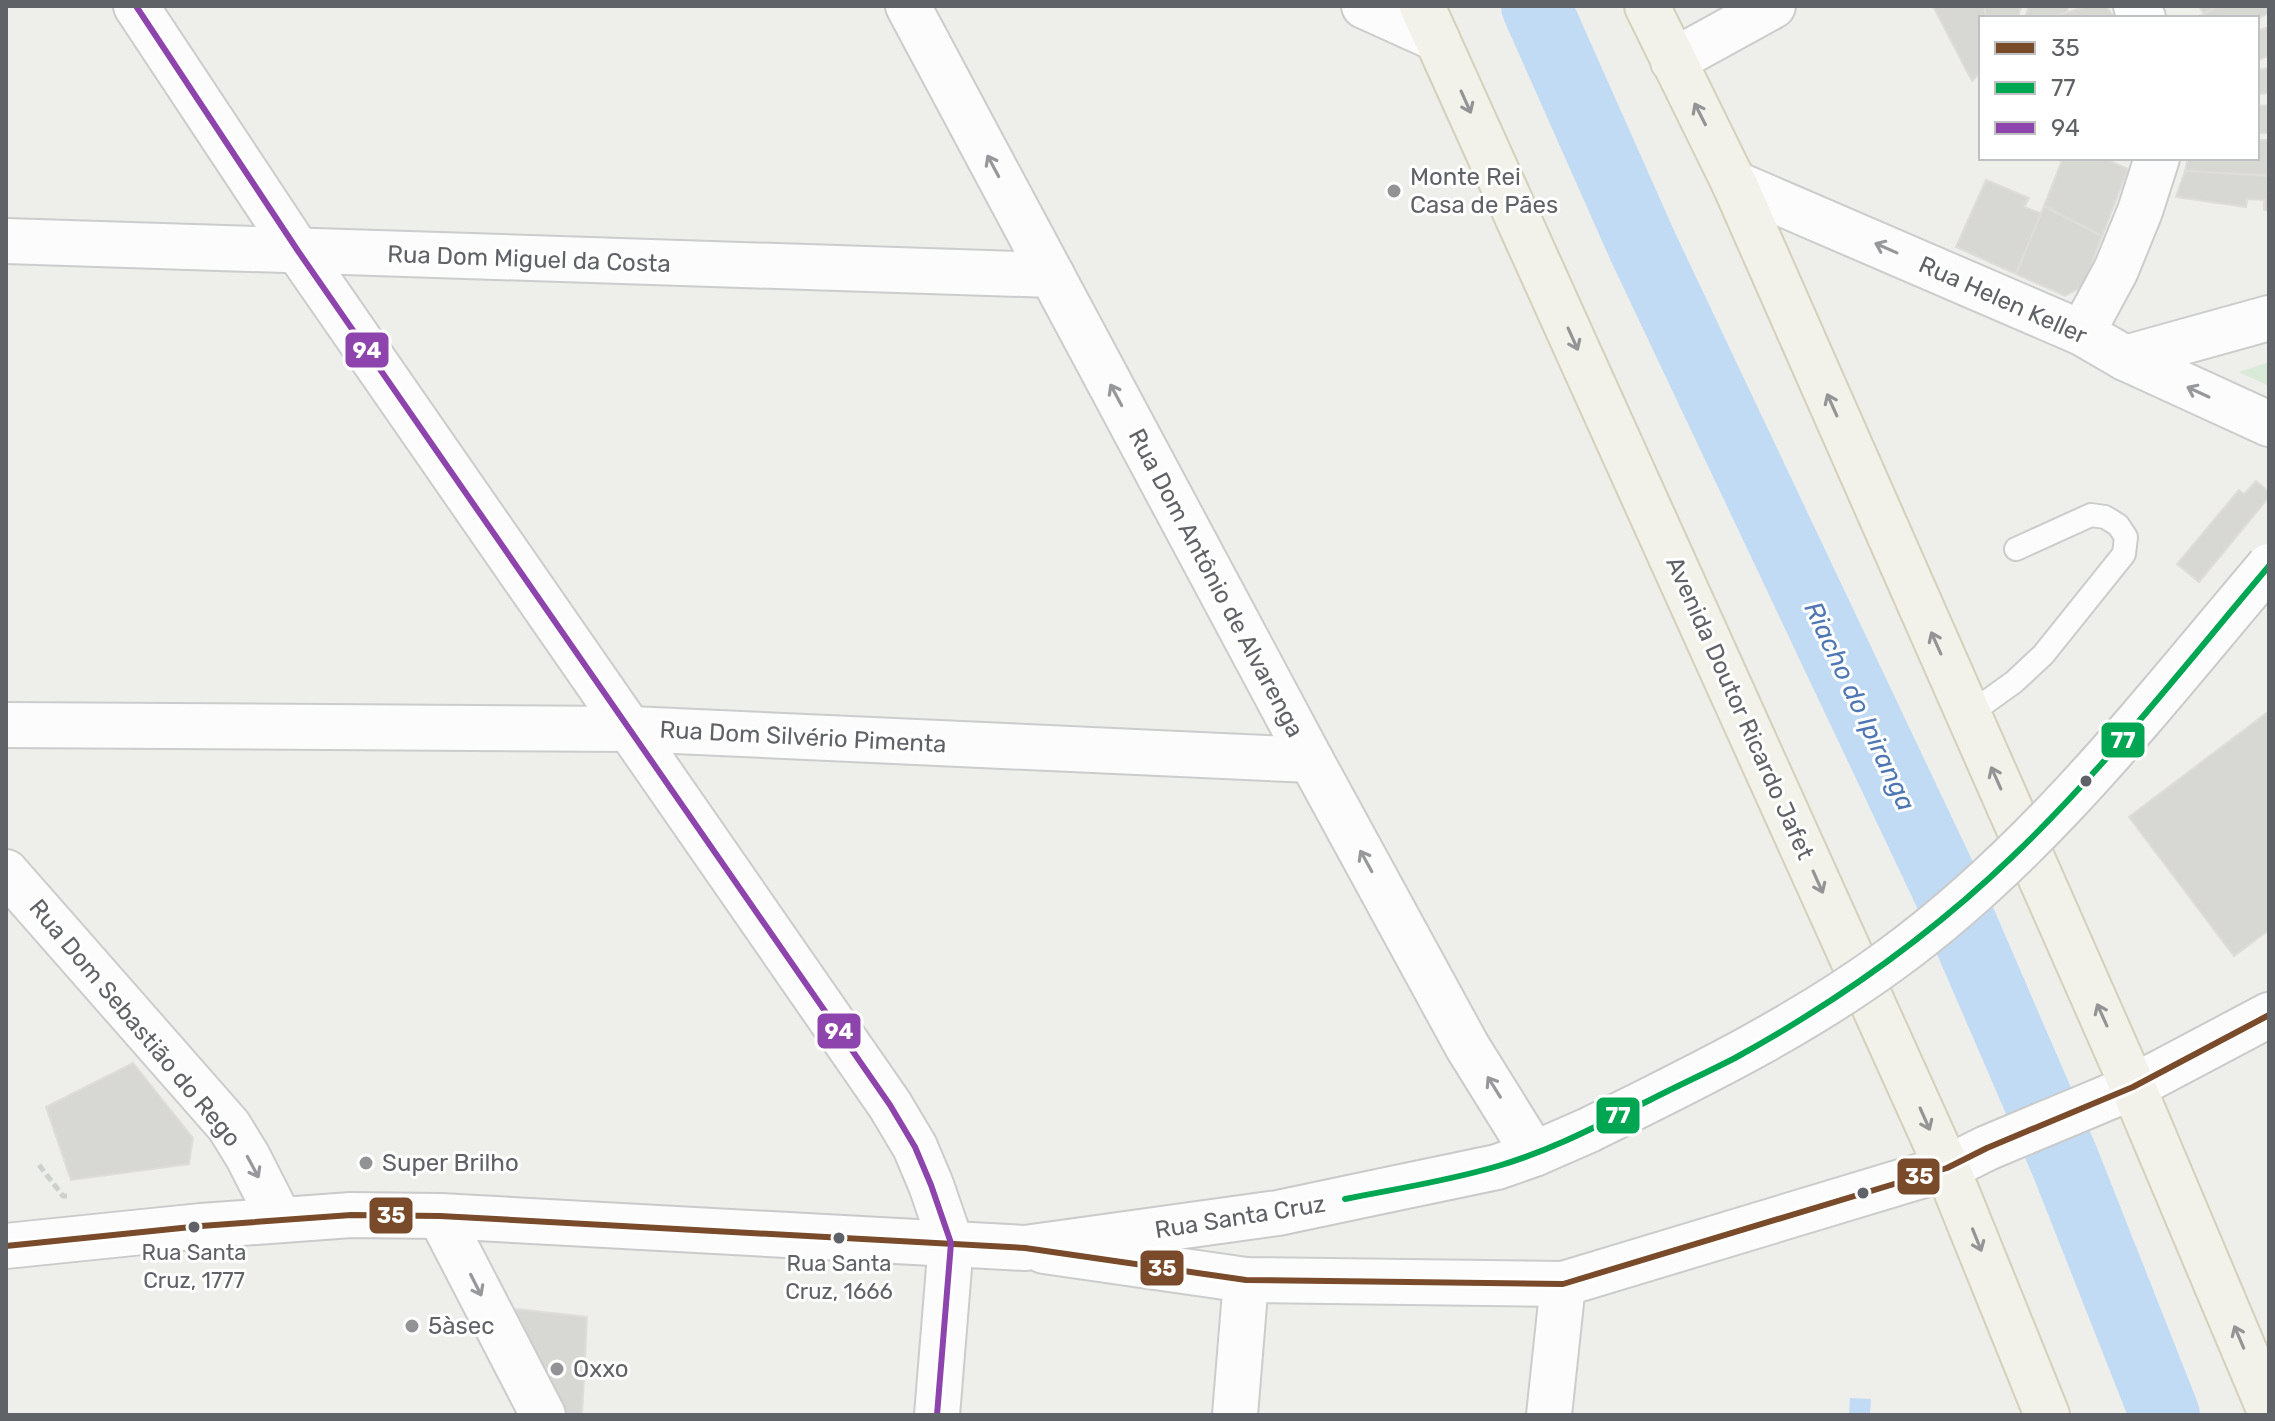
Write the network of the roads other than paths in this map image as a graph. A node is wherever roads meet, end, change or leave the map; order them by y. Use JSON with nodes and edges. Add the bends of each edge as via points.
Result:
{"nodes":[{"id":1,"x":136,"y":6,"type":"edge"},
{"id":2,"x":908,"y":6,"type":"edge"},
{"id":3,"x":1364,"y":6,"type":"edge"},
{"id":4,"x":1647,"y":6,"type":"edge"},
{"id":5,"x":1773,"y":6,"type":"edge"},
{"id":6,"x":1430,"y":23,"type":"edge"},
{"id":7,"x":1673,"y":61,"type":"junction"},
{"id":8,"x":2156,"y":160,"type":"edge"},
{"id":9,"x":1734,"y":183,"type":"junction"},
{"id":10,"x":6,"y":241,"type":"edge"},
{"id":11,"x":298,"y":251,"type":"junction"},
{"id":12,"x":1052,"y":275,"type":"junction"},
{"id":13,"x":2269,"y":318,"type":"edge"},
{"id":14,"x":2082,"y":333,"type":"junction"},
{"id":15,"x":2125,"y":358,"type":"junction"},
{"id":16,"x":2269,"y":424,"type":"edge"},
{"id":17,"x":2016,"y":549,"type":"dead end"},
{"id":18,"x":2269,"y":566,"type":"edge"},
{"id":19,"x":1968,"y":715,"type":"junction"},
{"id":20,"x":6,"y":725,"type":"edge"},
{"id":21,"x":631,"y":729,"type":"junction"},
{"id":22,"x":1311,"y":760,"type":"junction"},
{"id":23,"x":6,"y":872,"type":"edge"},
{"id":24,"x":2269,"y":1015,"type":"edge"},
{"id":25,"x":2133,"y":1087,"type":"junction"},
{"id":26,"x":1534,"y":1154,"type":"junction"},
{"id":27,"x":1947,"y":1168,"type":"junction"},
{"id":28,"x":440,"y":1216,"type":"junction"},
{"id":29,"x":280,"y":1220,"type":"junction"},
{"id":30,"x":951,"y":1243,"type":"junction"},
{"id":31,"x":6,"y":1246,"type":"edge"},
{"id":32,"x":1025,"y":1248,"type":"junction"},
{"id":33,"x":1246,"y":1280,"type":"junction"},
{"id":34,"x":1563,"y":1284,"type":"junction"},
{"id":35,"x":2269,"y":1409,"type":"edge"},
{"id":36,"x":543,"y":1415,"type":"edge"},
{"id":37,"x":937,"y":1415,"type":"edge"},
{"id":38,"x":1235,"y":1415,"type":"edge"},
{"id":39,"x":1549,"y":1415,"type":"edge"},
{"id":40,"x":2047,"y":1415,"type":"edge"}],
"edges":[{"from":1,"to":11,"type":"street"},
{"from":12,"to":2,"type":"street","name":"Rua Dom Antônio de Alvarenga","one_way":true},
{"from":3,"to":6,"type":"street"},
{"from":4,"to":7,"type":"main road"},
{"from":5,"to":7,"type":"street"},
{"from":6,"to":27,"type":"main road","name":"Avenida Doutor Ricardo Jafet","one_way":true},
{"from":9,"to":7,"type":"main road","one_way":true},
{"from":8,"to":14,"type":"street","via":[[2116,270]]},
{"from":14,"to":9,"type":"street","name":"Rua Helen Keller","one_way":true},
{"from":19,"to":9,"type":"main road","one_way":true},
{"from":10,"to":11,"type":"street","name":"Rua Dom Miguel da Costa"},
{"from":11,"to":12,"type":"street","name":"Rua Dom Miguel da Costa"},
{"from":11,"to":21,"type":"street"},
{"from":22,"to":12,"type":"street","name":"Rua Dom Antônio de Alvarenga","one_way":true},
{"from":13,"to":15,"type":"street"},
{"from":14,"to":15,"type":"street","name":"Rua Helen Keller"},
{"from":16,"to":15,"type":"street","name":"Rua Helen Keller","one_way":true},
{"from":17,"to":19,"type":"lane","via":[[2091,515],[2118,525],[2126,537],[2124,554],[2043,655]]},
{"from":18,"to":26,"type":"street","name":"Rua Santa Cruz","bridge":true,"via":[[2079,790],[1938,922],[1889,961],[1746,1051]]},
{"from":25,"to":19,"type":"main road","one_way":true},
{"from":20,"to":21,"type":"street","name":"Rua Dom Silvério Pimenta"},
{"from":21,"to":22,"type":"street","name":"Rua Dom Silvério Pimenta"},
{"from":21,"to":30,"type":"street","via":[[890,1105],[915,1147]]},
{"from":26,"to":22,"type":"street","name":"Rua Dom Antônio de Alvarenga","one_way":true,"via":[[1467,1046]]},
{"from":23,"to":29,"type":"street","name":"Rua Dom Sebastião do Rego","one_way":true,"via":[[229,1126]]},
{"from":24,"to":25,"type":"street","name":"Rua Santa Cruz"},
{"from":25,"to":27,"type":"street","name":"Rua Santa Cruz"},
{"from":35,"to":25,"type":"main road","one_way":true},
{"from":26,"to":32,"type":"street","name":"Rua Santa Cruz","via":[[1497,1167],[1278,1213]]},
{"from":27,"to":34,"type":"street","name":"Rua Santa Cruz"},
{"from":27,"to":40,"type":"main road","name":"Avenida Doutor Ricardo Jafet","one_way":true},
{"from":28,"to":29,"type":"street","name":"Rua Santa Cruz"},
{"from":28,"to":30,"type":"street","name":"Rua Santa Cruz"},
{"from":28,"to":36,"type":"street","one_way":true},
{"from":29,"to":31,"type":"street","name":"Rua Santa Cruz"},
{"from":30,"to":32,"type":"street","name":"Rua Santa Cruz"},
{"from":30,"to":37,"type":"street"},
{"from":32,"to":33,"type":"street","name":"Rua Santa Cruz"},
{"from":33,"to":34,"type":"street","name":"Rua Santa Cruz"},
{"from":33,"to":38,"type":"street"},
{"from":34,"to":39,"type":"street"}]}
